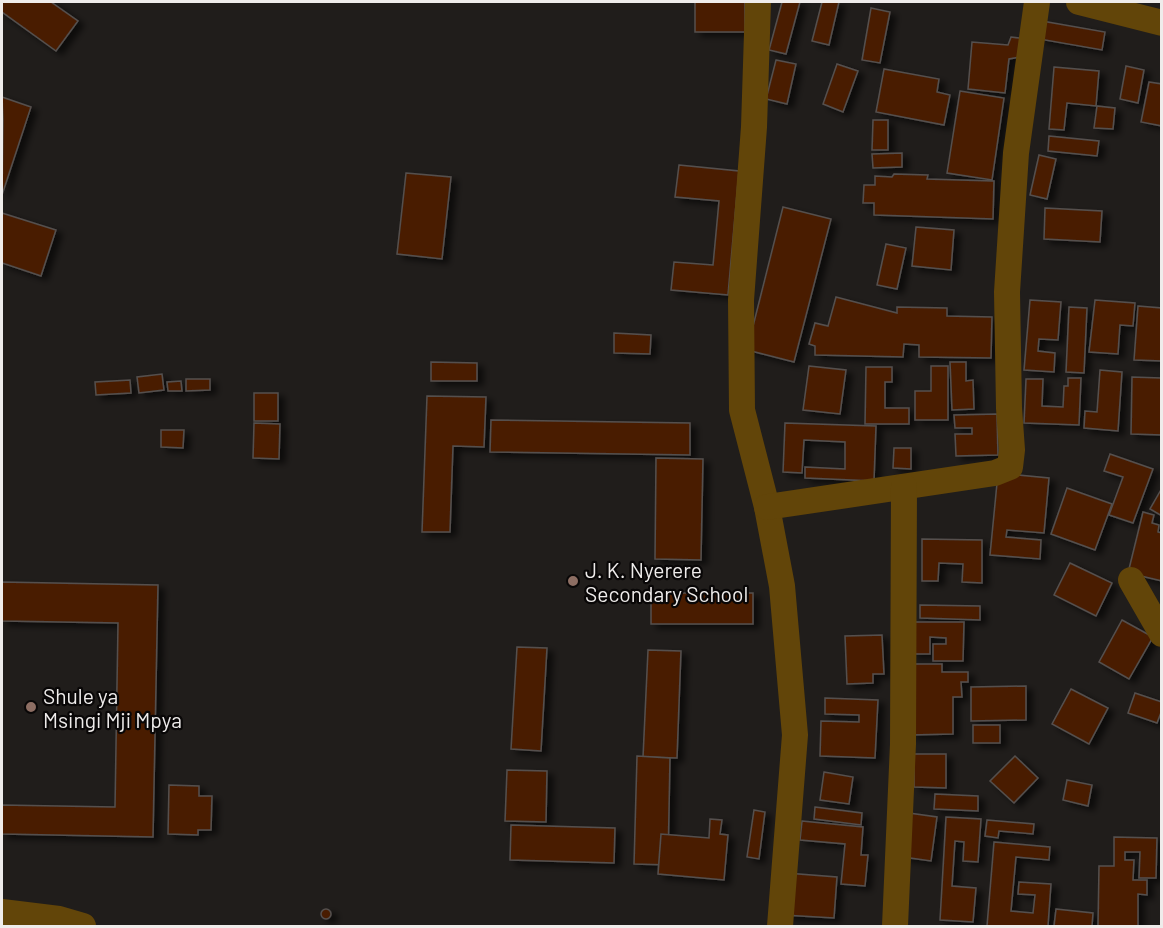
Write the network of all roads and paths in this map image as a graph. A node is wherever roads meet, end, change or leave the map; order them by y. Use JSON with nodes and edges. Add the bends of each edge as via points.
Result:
{"nodes":[{"id":1,"x":758,"y":2,"type":"edge"},
{"id":2,"x":1037,"y":2,"type":"edge"},
{"id":3,"x":1092,"y":3,"type":"edge"},
{"id":4,"x":1161,"y":23,"type":"edge"},
{"id":5,"x":904,"y":487,"type":"junction"},
{"id":6,"x":767,"y":507,"type":"junction"},
{"id":7,"x":1131,"y":580,"type":"dead end"},
{"id":8,"x":1161,"y":634,"type":"edge"},
{"id":9,"x":2,"y":912,"type":"edge"},
{"id":10,"x":83,"y":927,"type":"edge"},
{"id":11,"x":780,"y":927,"type":"edge"},
{"id":12,"x":895,"y":927,"type":"edge"}],
"edges":[{"from":1,"to":6,"type":"street","via":[[754,127],[741,300],[742,410]]},
{"from":2,"to":5,"type":"street","via":[[1016,153],[1007,292],[1010,466],[995,473]]},
{"from":3,"to":4,"type":"street"},
{"from":5,"to":6,"type":"street"},
{"from":5,"to":12,"type":"street","via":[[903,744]]},
{"from":6,"to":11,"type":"street","via":[[783,586],[795,735]]},
{"from":7,"to":8,"type":"street"},
{"from":9,"to":10,"type":"street","via":[[59,919]]}]}
